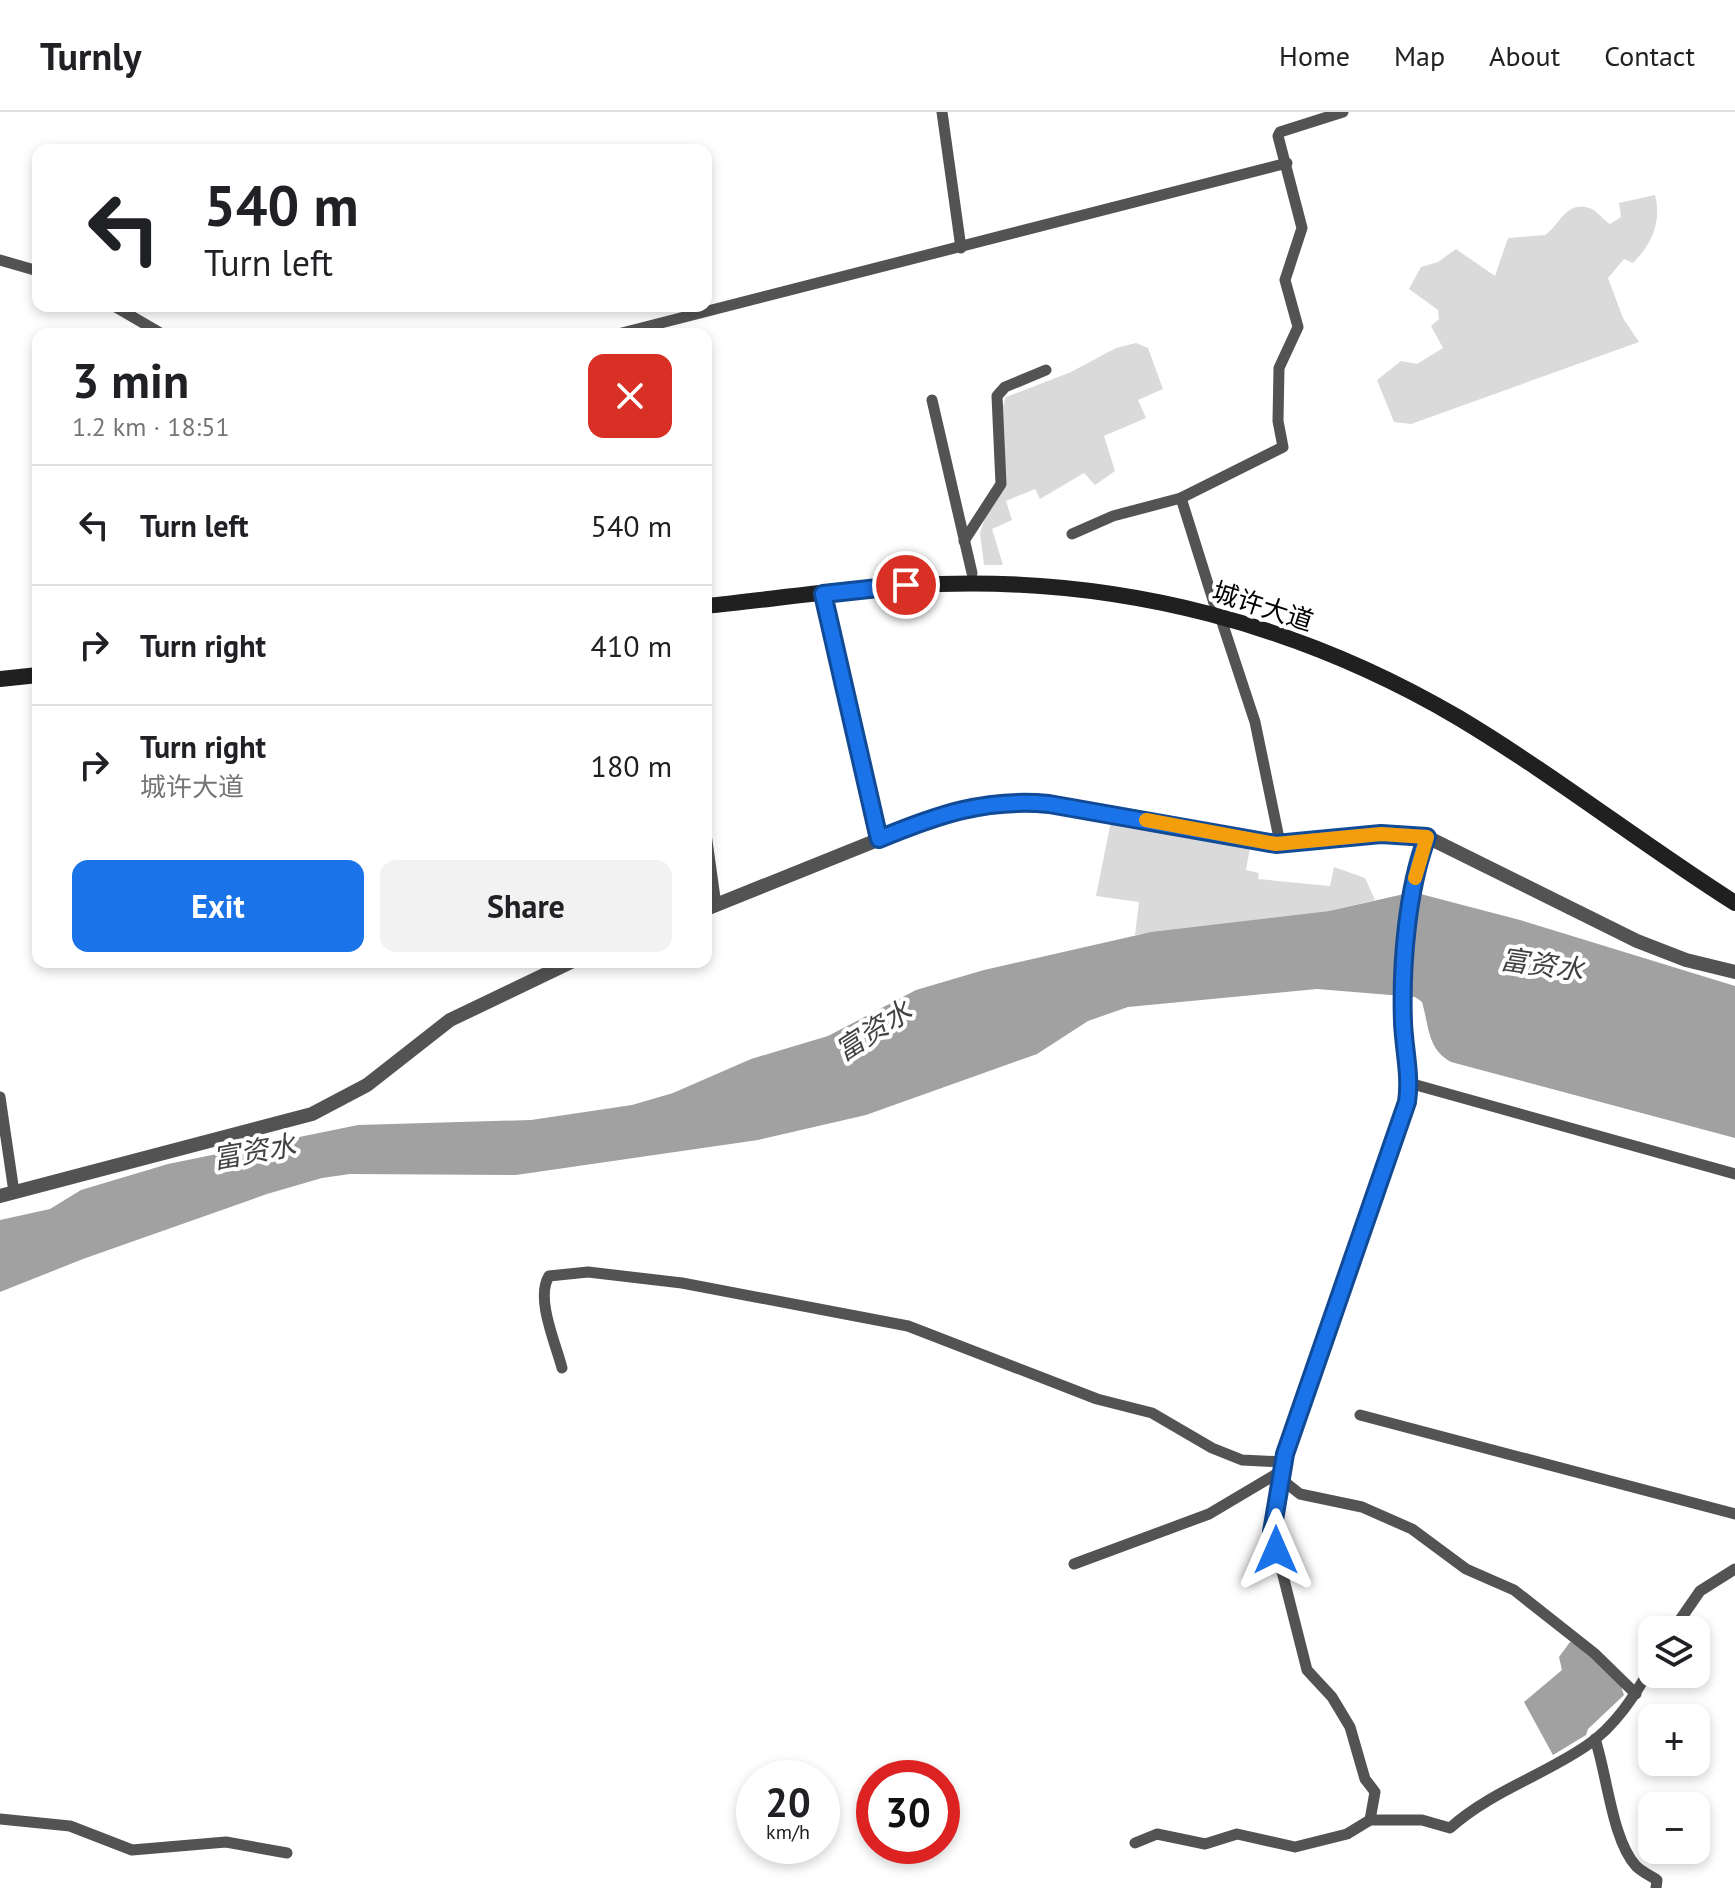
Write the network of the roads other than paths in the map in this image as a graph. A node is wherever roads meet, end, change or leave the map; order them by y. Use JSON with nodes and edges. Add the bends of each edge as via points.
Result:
{"nodes":[{"id":1,"x":942,"y":112,"type":"edge"},
{"id":2,"x":1343,"y":112,"type":"edge"},
{"id":3,"x":1287,"y":163,"type":"junction"},
{"id":4,"x":961,"y":248,"type":"junction"},
{"id":5,"x":0,"y":260,"type":"edge"},
{"id":6,"x":32,"y":269,"type":"edge"},
{"id":7,"x":124,"y":312,"type":"edge"},
{"id":8,"x":711,"y":312,"type":"edge"},
{"id":9,"x":712,"y":312,"type":"edge"},
{"id":10,"x":152,"y":328,"type":"edge"},
{"id":11,"x":649,"y":328,"type":"edge"},
{"id":12,"x":1046,"y":370,"type":"dead end"},
{"id":13,"x":932,"y":400,"type":"dead end"},
{"id":14,"x":1181,"y":498,"type":"junction"},
{"id":15,"x":1072,"y":534,"type":"dead end"},
{"id":16,"x":964,"y":541,"type":"junction"},
{"id":17,"x":972,"y":573,"type":"junction"},
{"id":18,"x":712,"y":594,"type":"edge"},
{"id":19,"x":823,"y":594,"type":"junction"},
{"id":20,"x":712,"y":605,"type":"edge"},
{"id":21,"x":1217,"y":610,"type":"junction"},
{"id":22,"x":32,"y":665,"type":"edge"},
{"id":23,"x":0,"y":668,"type":"edge"},
{"id":24,"x":32,"y":676,"type":"edge"},
{"id":25,"x":0,"y":679,"type":"edge"},
{"id":26,"x":1427,"y":837,"type":"junction"},
{"id":27,"x":879,"y":839,"type":"junction"},
{"id":28,"x":1280,"y":843,"type":"junction"},
{"id":29,"x":1735,"y":890,"type":"edge"},
{"id":30,"x":1735,"y":903,"type":"edge"},
{"id":31,"x":712,"y":907,"type":"edge"},
{"id":32,"x":558,"y":968,"type":"edge"},
{"id":33,"x":1735,"y":972,"type":"edge"},
{"id":34,"x":1409,"y":1083,"type":"junction"},
{"id":35,"x":0,"y":1097,"type":"edge"},
{"id":36,"x":1735,"y":1174,"type":"edge"},
{"id":37,"x":7,"y":1194,"type":"edge"},
{"id":38,"x":562,"y":1368,"type":"dead end"},
{"id":39,"x":1360,"y":1415,"type":"dead end"},
{"id":40,"x":1283,"y":1470,"type":"junction"},
{"id":41,"x":1735,"y":1514,"type":"edge"},
{"id":42,"x":1074,"y":1564,"type":"dead end"},
{"id":43,"x":1735,"y":1569,"type":"edge"},
{"id":44,"x":1683,"y":1616,"type":"edge"},
{"id":45,"x":1639,"y":1688,"type":"edge"},
{"id":46,"x":1636,"y":1694,"type":"junction"},
{"id":47,"x":1595,"y":1739,"type":"junction"},
{"id":48,"x":0,"y":1819,"type":"edge"},
{"id":49,"x":1370,"y":1820,"type":"junction"},
{"id":50,"x":1135,"y":1843,"type":"dead end"},
{"id":51,"x":287,"y":1853,"type":"dead end"},
{"id":52,"x":1656,"y":1888,"type":"edge"}],
"edges":[{"from":1,"to":4,"type":"street"},
{"from":2,"to":3,"type":"street","via":[[1280,132]]},
{"from":3,"to":4,"type":"street"},
{"from":3,"to":14,"type":"street","via":[[1302,228],[1285,280],[1298,327],[1279,368],[1283,447]]},
{"from":4,"to":9,"type":"street"},
{"from":5,"to":6,"type":"street"},
{"from":7,"to":10,"type":"street"},
{"from":8,"to":11,"type":"street"},
{"from":12,"to":16,"type":"street","via":[[1005,387],[997,396],[1001,484]]},
{"from":13,"to":16,"type":"street"},
{"from":14,"to":15,"type":"street","via":[[1113,516]]},
{"from":14,"to":21,"type":"street"},
{"from":16,"to":17,"type":"street"},
{"from":17,"to":18,"type":"main road","name":"城许大道","via":[[906,574]]},
{"from":17,"to":21,"type":"main road","name":"城许大道","via":[[1105,581]]},
{"from":19,"to":20,"type":"main road","name":"城许大道"},
{"from":19,"to":21,"type":"main road","name":"城许大道","via":[[944,584],[1041,586]]},
{"from":19,"to":27,"type":"street"},
{"from":21,"to":28,"type":"street","via":[[1255,722]]},
{"from":21,"to":29,"type":"main road","name":"城许大道","via":[[1314,635],[1432,690]]},
{"from":21,"to":30,"type":"main road","name":"城许大道","via":[[1332,654],[1427,700]]},
{"from":22,"to":23,"type":"main road"},
{"from":24,"to":25,"type":"main road"},
{"from":26,"to":28,"type":"street","via":[[1381,834]]},
{"from":26,"to":33,"type":"street","via":[[1637,941]]},
{"from":26,"to":34,"type":"street","via":[[1412,890],[1403,999]]},
{"from":27,"to":28,"type":"street","via":[[952,810],[1011,802]]},
{"from":27,"to":31,"type":"street"},
{"from":32,"to":37,"type":"street","via":[[450,1020],[367,1085],[312,1114]]},
{"from":34,"to":36,"type":"street"},
{"from":34,"to":40,"type":"street","via":[[1401,1123]]},
{"from":35,"to":37,"type":"street"},
{"from":38,"to":40,"type":"street","via":[[545,1301],[549,1276],[588,1272],[682,1283],[908,1326],[1097,1399],[1152,1413],[1212,1448]]},
{"from":39,"to":41,"type":"street"},
{"from":40,"to":42,"type":"street","via":[[1209,1514]]},
{"from":40,"to":46,"type":"street","via":[[1300,1494],[1362,1507],[1412,1529],[1466,1569],[1514,1590]]},
{"from":40,"to":49,"type":"street","via":[[1272,1532],[1298,1642],[1307,1670],[1350,1727],[1365,1779],[1375,1792]]},
{"from":43,"to":44,"type":"street","via":[[1700,1591]]},
{"from":45,"to":46,"type":"street"},
{"from":46,"to":47,"type":"street"},
{"from":47,"to":49,"type":"street","via":[[1477,1805],[1450,1828],[1422,1820]]},
{"from":47,"to":52,"type":"street","via":[[1631,1858],[1657,1880]]},
{"from":48,"to":51,"type":"street","via":[[78,1828],[132,1850],[226,1842]]},
{"from":49,"to":50,"type":"street","via":[[1347,1834],[1295,1847],[1237,1834],[1205,1844],[1157,1834]]}]}
